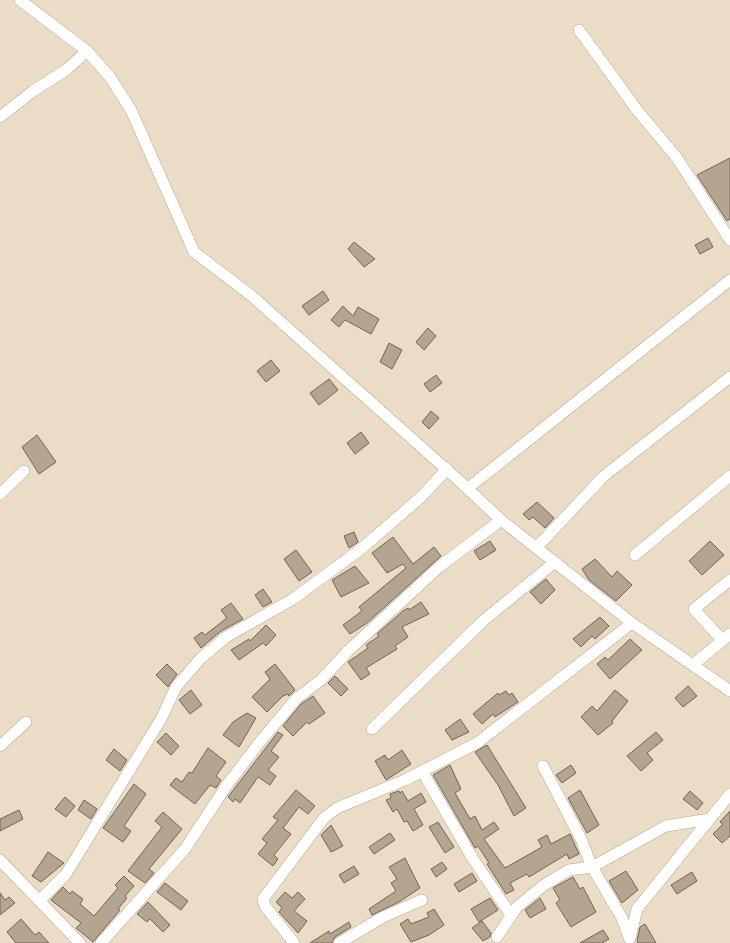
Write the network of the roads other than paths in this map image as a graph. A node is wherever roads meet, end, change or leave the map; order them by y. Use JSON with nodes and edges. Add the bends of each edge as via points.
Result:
{"nodes":[{"id":1,"x":20,"y":0,"type":"edge"},
{"id":2,"x":579,"y":30,"type":"dead end"},
{"id":3,"x":87,"y":51,"type":"junction"},
{"id":4,"x":0,"y":118,"type":"edge"},
{"id":5,"x":730,"y":240,"type":"edge"},
{"id":6,"x":730,"y":280,"type":"edge"},
{"id":7,"x":730,"y":377,"type":"edge"},
{"id":8,"x":447,"y":470,"type":"junction"},
{"id":9,"x":24,"y":471,"type":"dead end"},
{"id":10,"x":730,"y":476,"type":"edge"},
{"id":11,"x":468,"y":488,"type":"junction"},
{"id":12,"x":0,"y":494,"type":"edge"},
{"id":13,"x":501,"y":520,"type":"junction"},
{"id":14,"x":537,"y":547,"type":"junction"},
{"id":15,"x":635,"y":555,"type":"dead end"},
{"id":16,"x":555,"y":562,"type":"junction"},
{"id":17,"x":730,"y":580,"type":"edge"},
{"id":18,"x":632,"y":623,"type":"junction"},
{"id":19,"x":726,"y":637,"type":"edge"},
{"id":20,"x":693,"y":665,"type":"junction"},
{"id":21,"x":730,"y":691,"type":"edge"},
{"id":22,"x":26,"y":722,"type":"dead end"},
{"id":23,"x":372,"y":729,"type":"dead end"},
{"id":24,"x":0,"y":746,"type":"edge"},
{"id":25,"x":543,"y":766,"type":"dead end"},
{"id":26,"x":422,"y":772,"type":"junction"},
{"id":27,"x":730,"y":794,"type":"edge"},
{"id":28,"x":710,"y":818,"type":"junction"},
{"id":29,"x":0,"y":860,"type":"edge"},
{"id":30,"x":592,"y":867,"type":"junction"},
{"id":31,"x":422,"y":900,"type":"dead end"},
{"id":32,"x":39,"y":901,"type":"junction"},
{"id":33,"x":512,"y":915,"type":"junction"},
{"id":34,"x":497,"y":937,"type":"dead end"},
{"id":35,"x":631,"y":940,"type":"edge"},
{"id":36,"x":80,"y":943,"type":"edge"},
{"id":37,"x":101,"y":943,"type":"edge"},
{"id":38,"x":294,"y":943,"type":"edge"},
{"id":39,"x":340,"y":943,"type":"edge"}],
"edges":[{"from":1,"to":3,"type":"street"},
{"from":2,"to":5,"type":"street","via":[[637,110],[677,158]]},
{"from":3,"to":4,"type":"street"},
{"from":3,"to":8,"type":"street","via":[[110,77],[131,110],[194,252],[253,297]]},
{"from":6,"to":11,"type":"street"},
{"from":7,"to":14,"type":"street","via":[[604,476]]},
{"from":8,"to":11,"type":"street"},
{"from":8,"to":32,"type":"street","via":[[361,549],[293,599],[226,637],[201,658],[176,687],[161,719],[66,874]]},
{"from":9,"to":12,"type":"street"},
{"from":10,"to":15,"type":"street"},
{"from":11,"to":13,"type":"street"},
{"from":13,"to":14,"type":"street"},
{"from":13,"to":37,"type":"street","via":[[439,567],[322,679],[296,699],[233,778],[185,849]]},
{"from":14,"to":16,"type":"street"},
{"from":16,"to":18,"type":"street"},
{"from":16,"to":23,"type":"street","via":[[484,620]]},
{"from":17,"to":19,"type":"street","via":[[694,609]]},
{"from":18,"to":20,"type":"street"},
{"from":18,"to":26,"type":"street","via":[[477,743]]},
{"from":19,"to":20,"type":"street"},
{"from":20,"to":21,"type":"street"},
{"from":22,"to":24,"type":"street"},
{"from":25,"to":30,"type":"street"},
{"from":26,"to":33,"type":"street","via":[[473,859]]},
{"from":26,"to":38,"type":"street","via":[[337,808],[324,818],[271,887],[262,902]]},
{"from":27,"to":28,"type":"street"},
{"from":28,"to":30,"type":"street","via":[[666,826]]},
{"from":28,"to":35,"type":"street","via":[[637,910]]},
{"from":29,"to":32,"type":"street"},
{"from":30,"to":33,"type":"street","via":[[569,870],[552,880],[516,907]]},
{"from":30,"to":35,"type":"street"},
{"from":31,"to":39,"type":"street","via":[[383,917]]},
{"from":32,"to":36,"type":"street"},
{"from":33,"to":34,"type":"street"}]}
